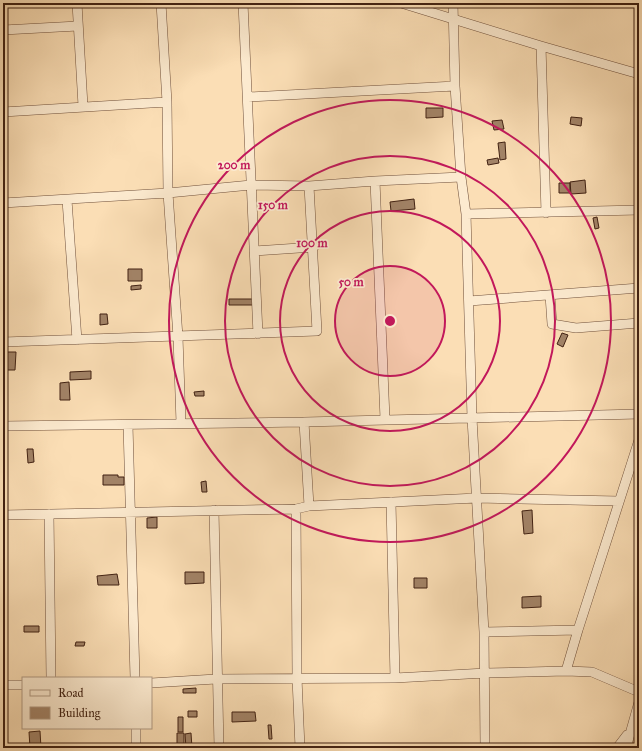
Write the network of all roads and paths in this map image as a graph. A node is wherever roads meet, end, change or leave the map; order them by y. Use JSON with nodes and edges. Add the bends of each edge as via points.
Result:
{"nodes":[{"id":1,"x":77,"y":3,"type":"edge"},
{"id":2,"x":161,"y":3,"type":"edge"},
{"id":3,"x":243,"y":3,"type":"edge"},
{"id":4,"x":400,"y":3,"type":"edge"},
{"id":5,"x":453,"y":3,"type":"edge"},
{"id":6,"x":452,"y":20,"type":"junction"},
{"id":7,"x":78,"y":26,"type":"junction"},
{"id":8,"x":3,"y":30,"type":"edge"},
{"id":9,"x":541,"y":46,"type":"junction"},
{"id":10,"x":639,"y":74,"type":"edge"},
{"id":11,"x":455,"y":86,"type":"junction"},
{"id":12,"x":248,"y":97,"type":"junction"},
{"id":13,"x":167,"y":102,"type":"junction"},
{"id":14,"x":83,"y":106,"type":"junction"},
{"id":15,"x":3,"y":112,"type":"edge"},
{"id":16,"x":461,"y":177,"type":"junction"},
{"id":17,"x":375,"y":181,"type":"junction"},
{"id":18,"x":251,"y":185,"type":"junction"},
{"id":19,"x":309,"y":186,"type":"junction"},
{"id":20,"x":168,"y":193,"type":"junction"},
{"id":21,"x":67,"y":200,"type":"junction"},
{"id":22,"x":3,"y":203,"type":"edge"},
{"id":23,"x":639,"y":210,"type":"edge"},
{"id":24,"x":546,"y":213,"type":"junction"},
{"id":25,"x":466,"y":214,"type":"junction"},
{"id":26,"x":314,"y":247,"type":"junction"},
{"id":27,"x":254,"y":251,"type":"junction"},
{"id":28,"x":639,"y":288,"type":"edge"},
{"id":29,"x":550,"y":295,"type":"junction"},
{"id":30,"x":469,"y":301,"type":"junction"},
{"id":31,"x":639,"y":323,"type":"edge"},
{"id":32,"x":258,"y":334,"type":"junction"},
{"id":33,"x":178,"y":337,"type":"junction"},
{"id":34,"x":77,"y":340,"type":"junction"},
{"id":35,"x":3,"y":342,"type":"edge"},
{"id":36,"x":639,"y":414,"type":"edge"},
{"id":37,"x":472,"y":418,"type":"junction"},
{"id":38,"x":385,"y":419,"type":"junction"},
{"id":39,"x":304,"y":422,"type":"junction"},
{"id":40,"x":181,"y":423,"type":"junction"},
{"id":41,"x":128,"y":425,"type":"junction"},
{"id":42,"x":3,"y":426,"type":"edge"},
{"id":43,"x":639,"y":440,"type":"edge"},
{"id":44,"x":477,"y":498,"type":"junction"},
{"id":45,"x":619,"y":501,"type":"junction"},
{"id":46,"x":391,"y":502,"type":"junction"},
{"id":47,"x":309,"y":506,"type":"junction"},
{"id":48,"x":296,"y":509,"type":"junction"},
{"id":49,"x":214,"y":510,"type":"junction"},
{"id":50,"x":131,"y":513,"type":"junction"},
{"id":51,"x":49,"y":514,"type":"junction"},
{"id":52,"x":3,"y":515,"type":"edge"},
{"id":53,"x":578,"y":630,"type":"junction"},
{"id":54,"x":484,"y":632,"type":"junction"},
{"id":55,"x":566,"y":671,"type":"junction"},
{"id":56,"x":486,"y":673,"type":"junction"},
{"id":57,"x":51,"y":677,"type":"edge"},
{"id":58,"x":136,"y":677,"type":"edge"},
{"id":59,"x":297,"y":678,"type":"junction"},
{"id":60,"x":395,"y":678,"type":"junction"},
{"id":61,"x":216,"y":679,"type":"junction"},
{"id":62,"x":22,"y":684,"type":"edge"},
{"id":63,"x":152,"y":684,"type":"edge"},
{"id":64,"x":3,"y":685,"type":"edge"},
{"id":65,"x":639,"y":692,"type":"edge"},
{"id":66,"x":639,"y":702,"type":"edge"},
{"id":67,"x":631,"y":728,"type":"junction"},
{"id":68,"x":136,"y":729,"type":"edge"},
{"id":69,"x":136,"y":748,"type":"edge"},
{"id":70,"x":219,"y":748,"type":"edge"},
{"id":71,"x":300,"y":748,"type":"edge"},
{"id":72,"x":485,"y":748,"type":"edge"},
{"id":73,"x":617,"y":748,"type":"edge"},
{"id":74,"x":626,"y":748,"type":"edge"}],
"edges":[{"from":1,"to":7,"type":"street"},
{"from":2,"to":13,"type":"street"},
{"from":3,"to":12,"type":"street"},
{"from":4,"to":6,"type":"street"},
{"from":5,"to":6,"type":"street"},
{"from":6,"to":9,"type":"street"},
{"from":6,"to":11,"type":"street"},
{"from":7,"to":8,"type":"street"},
{"from":7,"to":14,"type":"street"},
{"from":9,"to":10,"type":"street"},
{"from":9,"to":24,"type":"street"},
{"from":11,"to":12,"type":"street"},
{"from":11,"to":16,"type":"street"},
{"from":12,"to":18,"type":"street"},
{"from":13,"to":14,"type":"street"},
{"from":13,"to":20,"type":"street"},
{"from":14,"to":15,"type":"street"},
{"from":16,"to":17,"type":"street"},
{"from":16,"to":25,"type":"street"},
{"from":17,"to":19,"type":"street"},
{"from":17,"to":38,"type":"street"},
{"from":18,"to":19,"type":"street"},
{"from":18,"to":20,"type":"street"},
{"from":18,"to":27,"type":"street"},
{"from":19,"to":26,"type":"street"},
{"from":20,"to":21,"type":"street"},
{"from":20,"to":33,"type":"street"},
{"from":21,"to":22,"type":"street"},
{"from":21,"to":34,"type":"street"},
{"from":23,"to":24,"type":"street"},
{"from":24,"to":25,"type":"street"},
{"from":25,"to":30,"type":"street"},
{"from":26,"to":27,"type":"street"},
{"from":26,"to":32,"type":"street","via":[[318,331]]},
{"from":27,"to":32,"type":"street"},
{"from":28,"to":29,"type":"street"},
{"from":29,"to":30,"type":"street"},
{"from":29,"to":31,"type":"street","via":[[552,324],[576,328]]},
{"from":30,"to":37,"type":"street"},
{"from":32,"to":33,"type":"street"},
{"from":33,"to":34,"type":"street"},
{"from":33,"to":40,"type":"street"},
{"from":34,"to":35,"type":"street"},
{"from":36,"to":37,"type":"street"},
{"from":37,"to":38,"type":"street"},
{"from":37,"to":44,"type":"street"},
{"from":38,"to":39,"type":"street"},
{"from":39,"to":40,"type":"street"},
{"from":39,"to":47,"type":"street"},
{"from":40,"to":41,"type":"street"},
{"from":41,"to":42,"type":"street"},
{"from":41,"to":50,"type":"street"},
{"from":43,"to":45,"type":"street"},
{"from":44,"to":45,"type":"street"},
{"from":44,"to":46,"type":"street"},
{"from":44,"to":54,"type":"street"},
{"from":45,"to":53,"type":"street"},
{"from":46,"to":47,"type":"street"},
{"from":46,"to":60,"type":"street"},
{"from":47,"to":48,"type":"street"},
{"from":48,"to":49,"type":"street"},
{"from":48,"to":59,"type":"street"},
{"from":49,"to":50,"type":"street"},
{"from":49,"to":61,"type":"street"},
{"from":50,"to":51,"type":"street"},
{"from":50,"to":58,"type":"street"},
{"from":51,"to":52,"type":"street"},
{"from":51,"to":57,"type":"street"},
{"from":53,"to":54,"type":"street"},
{"from":53,"to":55,"type":"street"},
{"from":54,"to":56,"type":"street"},
{"from":55,"to":56,"type":"street"},
{"from":55,"to":65,"type":"street","via":[[592,672]]},
{"from":56,"to":60,"type":"street"},
{"from":56,"to":72,"type":"street"},
{"from":59,"to":60,"type":"street"},
{"from":59,"to":61,"type":"street"},
{"from":59,"to":71,"type":"street"},
{"from":61,"to":63,"type":"street"},
{"from":61,"to":70,"type":"street"},
{"from":62,"to":64,"type":"street"},
{"from":66,"to":67,"type":"street"},
{"from":67,"to":73,"type":"street"},
{"from":67,"to":74,"type":"street"},
{"from":68,"to":69,"type":"street"}]}
